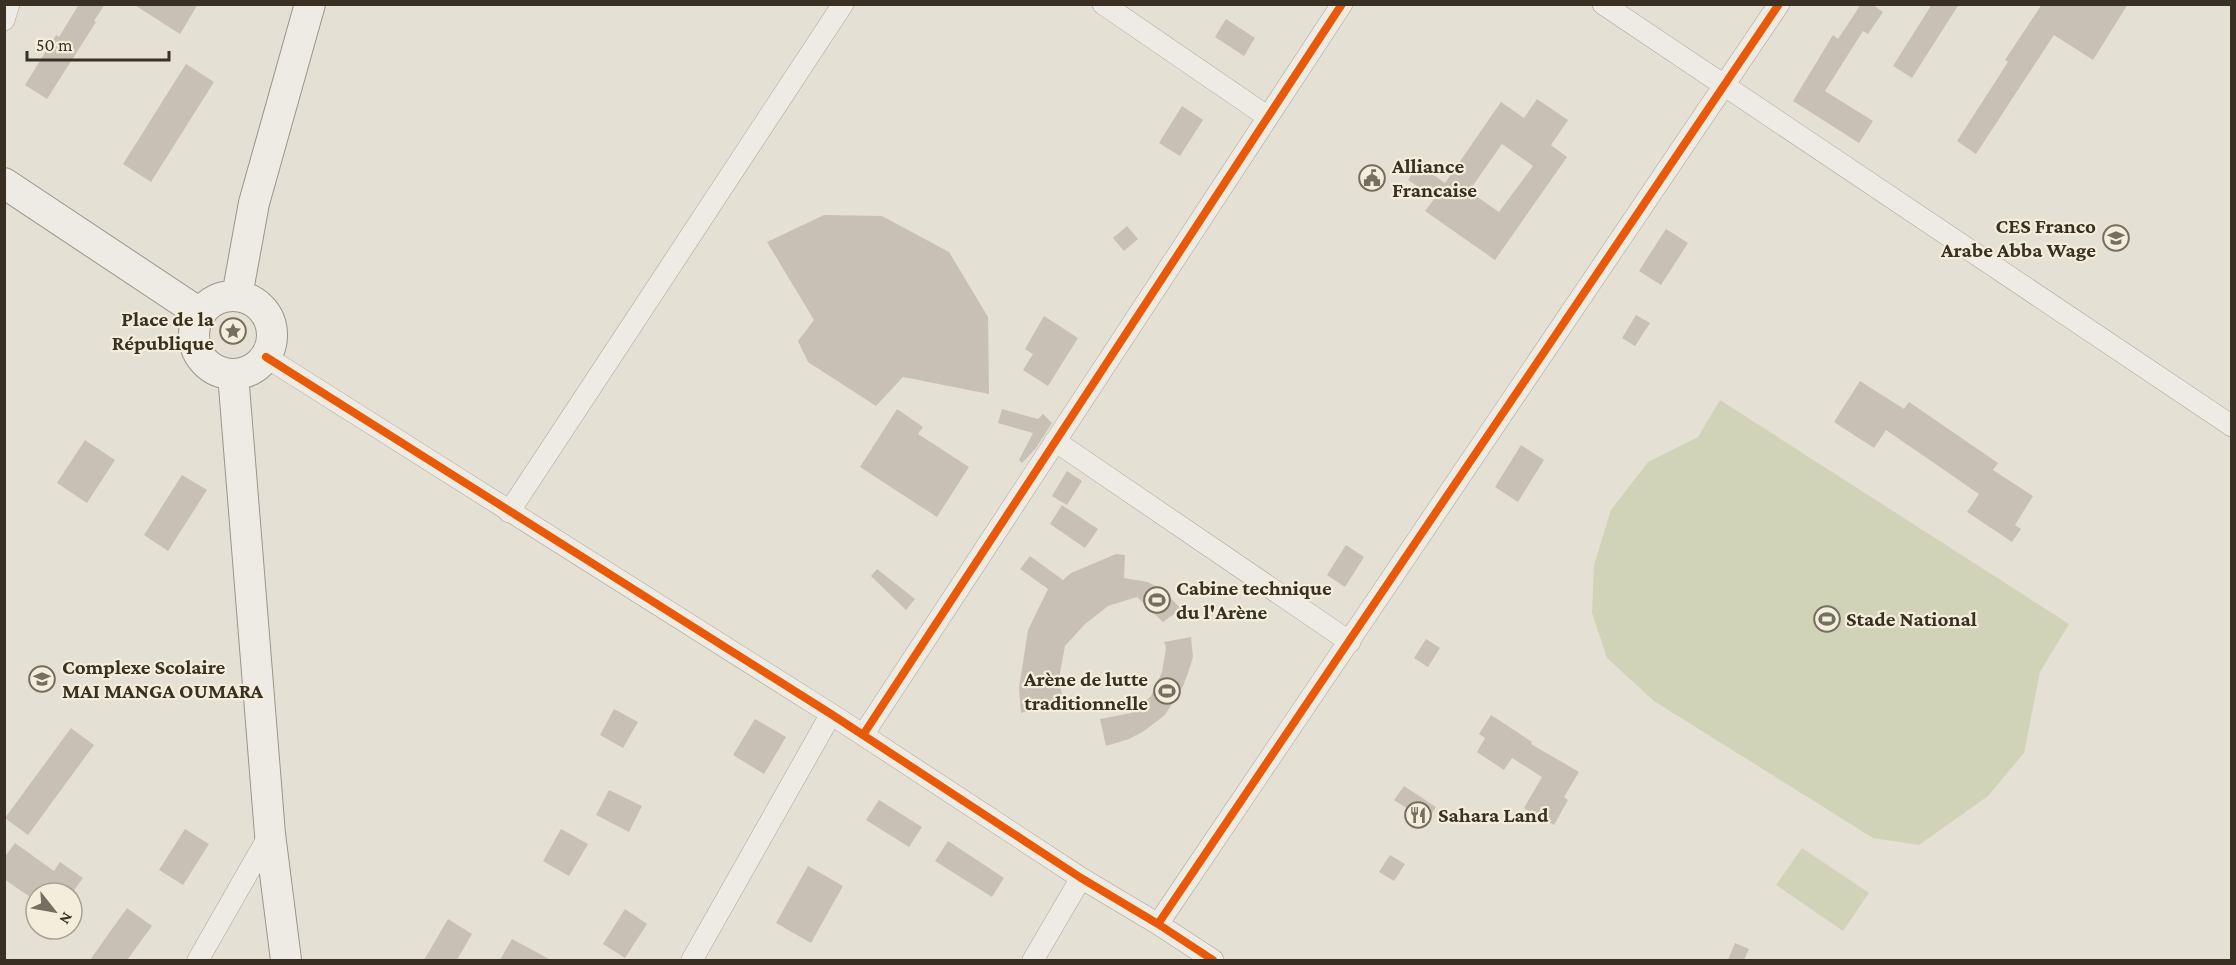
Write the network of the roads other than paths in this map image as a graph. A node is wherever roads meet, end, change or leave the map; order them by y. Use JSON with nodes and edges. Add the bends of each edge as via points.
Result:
{"nodes":[{"id":1,"x":9,"y":4,"type":"edge"},
{"id":2,"x":310,"y":4,"type":"edge"},
{"id":3,"x":843,"y":4,"type":"edge"},
{"id":4,"x":1103,"y":4,"type":"edge"},
{"id":5,"x":1342,"y":4,"type":"edge"},
{"id":6,"x":1602,"y":4,"type":"edge"},
{"id":7,"x":1779,"y":4,"type":"edge"},
{"id":8,"x":4,"y":20,"type":"edge"},
{"id":9,"x":1725,"y":86,"type":"junction"},
{"id":10,"x":1268,"y":117,"type":"junction"},
{"id":11,"x":4,"y":183,"type":"edge"},
{"id":12,"x":237,"y":296,"type":"junction"},
{"id":13,"x":201,"y":314,"type":"junction"},
{"id":14,"x":266,"y":357,"type":"junction"},
{"id":15,"x":233,"y":374,"type":"junction"},
{"id":16,"x":2232,"y":426,"type":"edge"},
{"id":17,"x":1055,"y":441,"type":"junction"},
{"id":18,"x":509,"y":512,"type":"junction"},
{"id":19,"x":1350,"y":642,"type":"junction"},
{"id":20,"x":831,"y":714,"type":"junction"},
{"id":21,"x":863,"y":735,"type":"junction"},
{"id":22,"x":270,"y":834,"type":"junction"},
{"id":23,"x":1081,"y":878,"type":"junction"},
{"id":24,"x":1158,"y":924,"type":"junction"},
{"id":25,"x":198,"y":960,"type":"edge"},
{"id":26,"x":286,"y":960,"type":"edge"},
{"id":27,"x":692,"y":960,"type":"edge"},
{"id":28,"x":1033,"y":960,"type":"edge"},
{"id":29,"x":1213,"y":960,"type":"edge"}],
"edges":[{"from":1,"to":8,"type":"street"},
{"from":2,"to":12,"type":"main road","via":[[254,203]]},
{"from":3,"to":18,"type":"street"},
{"from":4,"to":10,"type":"street"},
{"from":5,"to":10,"type":"street"},
{"from":6,"to":9,"type":"street"},
{"from":7,"to":9,"type":"street"},
{"from":9,"to":16,"type":"street"},
{"from":9,"to":19,"type":"street"},
{"from":10,"to":17,"type":"street"},
{"from":11,"to":13,"type":"main road"},
{"from":12,"to":13,"type":"main road","via":[[223,297]]},
{"from":12,"to":14,"type":"main road","via":[[253,301],[265,311],[272,342]]},
{"from":13,"to":15,"type":"main road","via":[[195,329],[196,346],[210,366]]},
{"from":14,"to":15,"type":"main road","via":[[246,372]]},
{"from":14,"to":18,"type":"street"},
{"from":15,"to":22,"type":"main road"},
{"from":17,"to":19,"type":"street"},
{"from":17,"to":21,"type":"street"},
{"from":18,"to":20,"type":"street"},
{"from":19,"to":24,"type":"street"},
{"from":20,"to":21,"type":"street"},
{"from":20,"to":27,"type":"street"},
{"from":21,"to":23,"type":"street"},
{"from":22,"to":25,"type":"street"},
{"from":22,"to":26,"type":"main road"},
{"from":23,"to":24,"type":"street"},
{"from":23,"to":28,"type":"street"},
{"from":24,"to":29,"type":"street"}]}
